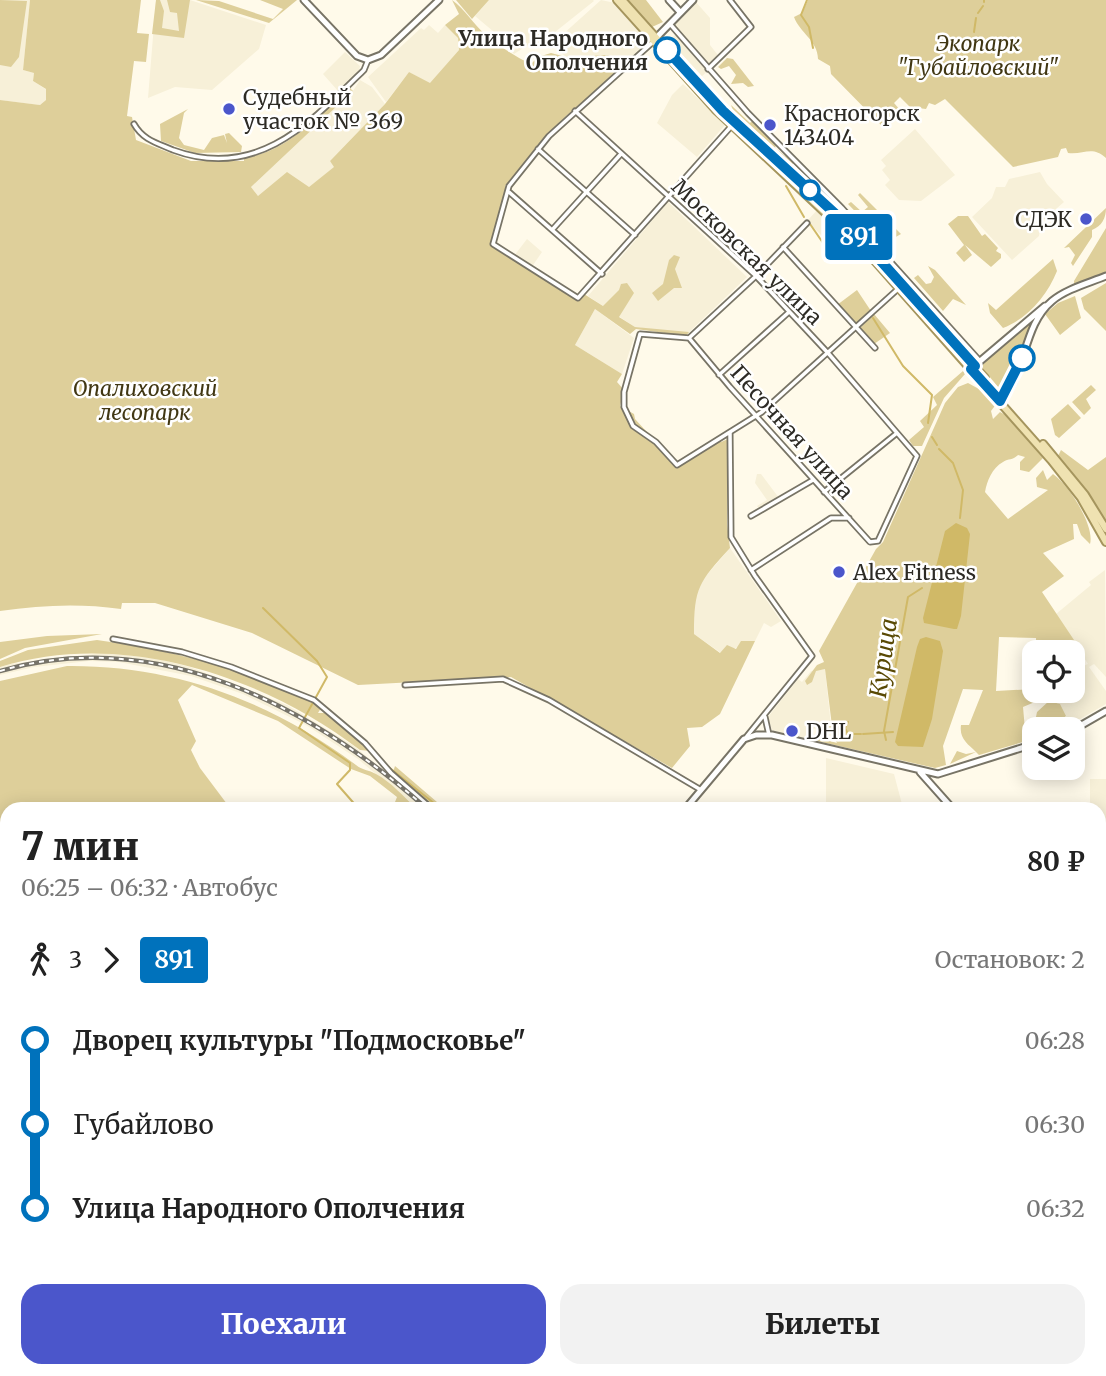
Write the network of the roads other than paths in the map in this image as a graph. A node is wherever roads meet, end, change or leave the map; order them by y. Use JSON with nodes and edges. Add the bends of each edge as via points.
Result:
{"nodes":[{"id":1,"x":304,"y":0,"type":"edge"},
{"id":2,"x":439,"y":0,"type":"edge"},
{"id":3,"x":617,"y":0,"type":"edge"},
{"id":4,"x":622,"y":0,"type":"edge"},
{"id":5,"x":668,"y":0,"type":"edge"},
{"id":6,"x":693,"y":0,"type":"edge"},
{"id":7,"x":730,"y":0,"type":"edge"},
{"id":8,"x":680,"y":12,"type":"junction"},
{"id":9,"x":669,"y":22,"type":"junction"},
{"id":10,"x":655,"y":38,"type":"junction"},
{"id":11,"x":368,"y":60,"type":"junction"},
{"id":12,"x":708,"y":69,"type":"junction"},
{"id":13,"x":575,"y":111,"type":"junction"},
{"id":14,"x":134,"y":124,"type":"dead end"},
{"id":15,"x":734,"y":124,"type":"junction"},
{"id":16,"x":538,"y":149,"type":"junction"},
{"id":17,"x":620,"y":155,"type":"junction"},
{"id":18,"x":798,"y":164,"type":"junction"},
{"id":19,"x":790,"y":172,"type":"junction"},
{"id":20,"x":509,"y":192,"type":"junction"},
{"id":21,"x":587,"y":192,"type":"junction"},
{"id":22,"x":667,"y":197,"type":"junction"},
{"id":23,"x":807,"y":223,"type":"dead end"},
{"id":24,"x":552,"y":230,"type":"junction"},
{"id":25,"x":635,"y":235,"type":"junction"},
{"id":26,"x":783,"y":247,"type":"junction"},
{"id":27,"x":602,"y":274,"type":"junction"},
{"id":28,"x":756,"y":276,"type":"junction"},
{"id":29,"x":1106,"y":276,"type":"edge"},
{"id":30,"x":899,"y":288,"type":"junction"},
{"id":31,"x":1053,"y":300,"type":"junction"},
{"id":32,"x":789,"y":312,"type":"junction"},
{"id":33,"x":1027,"y":320,"type":"junction"},
{"id":34,"x":1034,"y":326,"type":"junction"},
{"id":35,"x":857,"y":327,"type":"junction"},
{"id":36,"x":689,"y":338,"type":"junction"},
{"id":37,"x":874,"y":348,"type":"dead end"},
{"id":38,"x":828,"y":353,"type":"junction"},
{"id":39,"x":975,"y":365,"type":"junction"},
{"id":40,"x":719,"y":375,"type":"junction"},
{"id":41,"x":1001,"y":399,"type":"junction"},
{"id":42,"x":756,"y":417,"type":"junction"},
{"id":43,"x":730,"y":433,"type":"junction"},
{"id":44,"x":897,"y":433,"type":"junction"},
{"id":45,"x":813,"y":480,"type":"junction"},
{"id":46,"x":824,"y":492,"type":"junction"},
{"id":47,"x":751,"y":516,"type":"dead end"},
{"id":48,"x":849,"y":518,"type":"junction"},
{"id":49,"x":1106,"y":529,"type":"edge"},
{"id":50,"x":1106,"y":541,"type":"edge"},
{"id":51,"x":875,"y":543,"type":"joint"},
{"id":52,"x":751,"y":570,"type":"junction"},
{"id":53,"x":113,"y":639,"type":"dead end"},
{"id":54,"x":405,"y":685,"type":"dead end"},
{"id":55,"x":1106,"y":711,"type":"edge"},
{"id":56,"x":766,"y":715,"type":"junction"},
{"id":57,"x":1085,"y":723,"type":"edge"},
{"id":58,"x":769,"y":734,"type":"junction"},
{"id":59,"x":744,"y":739,"type":"junction"},
{"id":60,"x":1022,"y":748,"type":"edge"},
{"id":61,"x":918,"y":770,"type":"junction"},
{"id":62,"x":938,"y":774,"type":"junction"},
{"id":63,"x":934,"y":785,"type":"junction"},
{"id":64,"x":701,"y":790,"type":"junction"},
{"id":65,"x":424,"y":802,"type":"edge"},
{"id":66,"x":690,"y":802,"type":"edge"},
{"id":67,"x":947,"y":802,"type":"edge"}],
"edges":[{"from":1,"to":11,"type":"street","via":[[354,53]]},
{"from":2,"to":11,"type":"street","via":[[381,55]]},
{"from":3,"to":10,"type":"main road"},
{"from":4,"to":10,"type":"main road"},
{"from":5,"to":8,"type":"street"},
{"from":6,"to":8,"type":"street"},
{"from":7,"to":12,"type":"street","via":[[750,22],[750,30]]},
{"from":8,"to":9,"type":"street"},
{"from":9,"to":10,"type":"street"},
{"from":9,"to":12,"type":"street"},
{"from":10,"to":13,"type":"street","via":[[650,48]]},
{"from":10,"to":15,"type":"main road"},
{"from":11,"to":14,"type":"street","via":[[364,70],[305,125],[260,153],[192,156],[146,139]]},
{"from":12,"to":18,"type":"street"},
{"from":13,"to":16,"type":"street"},
{"from":13,"to":17,"type":"street","name":"Московская улица"},
{"from":15,"to":19,"type":"main road"},
{"from":15,"to":22,"type":"street"},
{"from":15,"to":30,"type":"main road","via":[[839,223]]},
{"from":16,"to":20,"type":"street"},
{"from":16,"to":21,"type":"street"},
{"from":17,"to":21,"type":"street"},
{"from":17,"to":22,"type":"street","name":"Московская улица"},
{"from":18,"to":19,"type":"street"},
{"from":18,"to":39,"type":"street"},
{"from":19,"to":39,"type":"main road","via":[[857,235]]},
{"from":20,"to":24,"type":"street"},
{"from":20,"to":27,"type":"street","via":[[494,244],[578,298]]},
{"from":21,"to":24,"type":"street"},
{"from":21,"to":25,"type":"street"},
{"from":22,"to":25,"type":"street"},
{"from":22,"to":28,"type":"street","name":"Московская улица"},
{"from":23,"to":26,"type":"street"},
{"from":24,"to":27,"type":"street"},
{"from":25,"to":27,"type":"street"},
{"from":26,"to":28,"type":"street"},
{"from":26,"to":35,"type":"street"},
{"from":28,"to":32,"type":"street","name":"Московская улица"},
{"from":28,"to":36,"type":"street"},
{"from":29,"to":31,"type":"street"},
{"from":30,"to":35,"type":"street"},
{"from":30,"to":39,"type":"main road"},
{"from":31,"to":33,"type":"street"},
{"from":31,"to":34,"type":"street"},
{"from":32,"to":38,"type":"street","name":"Московская улица"},
{"from":32,"to":40,"type":"street"},
{"from":33,"to":34,"type":"street"},
{"from":33,"to":39,"type":"street"},
{"from":34,"to":41,"type":"street"},
{"from":35,"to":37,"type":"street"},
{"from":35,"to":38,"type":"street"},
{"from":36,"to":40,"type":"street","name":"Песочная улица"},
{"from":36,"to":43,"type":"street","via":[[640,334],[624,407],[633,426],[679,465]]},
{"from":38,"to":42,"type":"street"},
{"from":38,"to":44,"type":"street","name":"Московская улица"},
{"from":39,"to":41,"type":"main road"},
{"from":40,"to":42,"type":"street","name":"Песочная улица"},
{"from":41,"to":49,"type":"main road","via":[[1076,483]]},
{"from":41,"to":50,"type":"main road","via":[[1076,492]]},
{"from":42,"to":43,"type":"street"},
{"from":42,"to":45,"type":"street","name":"Песочная улица"},
{"from":43,"to":52,"type":"street","via":[[732,537]]},
{"from":44,"to":46,"type":"street"},
{"from":44,"to":51,"type":"street","name":"Московская улица","via":[[917,456]]},
{"from":45,"to":46,"type":"street","name":"Песочная улица"},
{"from":45,"to":47,"type":"street"},
{"from":46,"to":48,"type":"street","name":"Песочная улица"},
{"from":48,"to":51,"type":"street","name":"Песочная улица"},
{"from":48,"to":52,"type":"street","via":[[831,518]]},
{"from":52,"to":56,"type":"street","via":[[812,656]]},
{"from":53,"to":65,"type":"street","via":[[182,652],[314,700]]},
{"from":54,"to":64,"type":"street","via":[[503,679]]},
{"from":55,"to":57,"type":"street"},
{"from":56,"to":58,"type":"street"},
{"from":56,"to":59,"type":"street"},
{"from":58,"to":59,"type":"street"},
{"from":58,"to":61,"type":"street"},
{"from":59,"to":64,"type":"street"},
{"from":60,"to":62,"type":"street"},
{"from":61,"to":62,"type":"street"},
{"from":61,"to":63,"type":"street"},
{"from":62,"to":63,"type":"street"},
{"from":63,"to":67,"type":"street"},
{"from":64,"to":66,"type":"street"}]}
